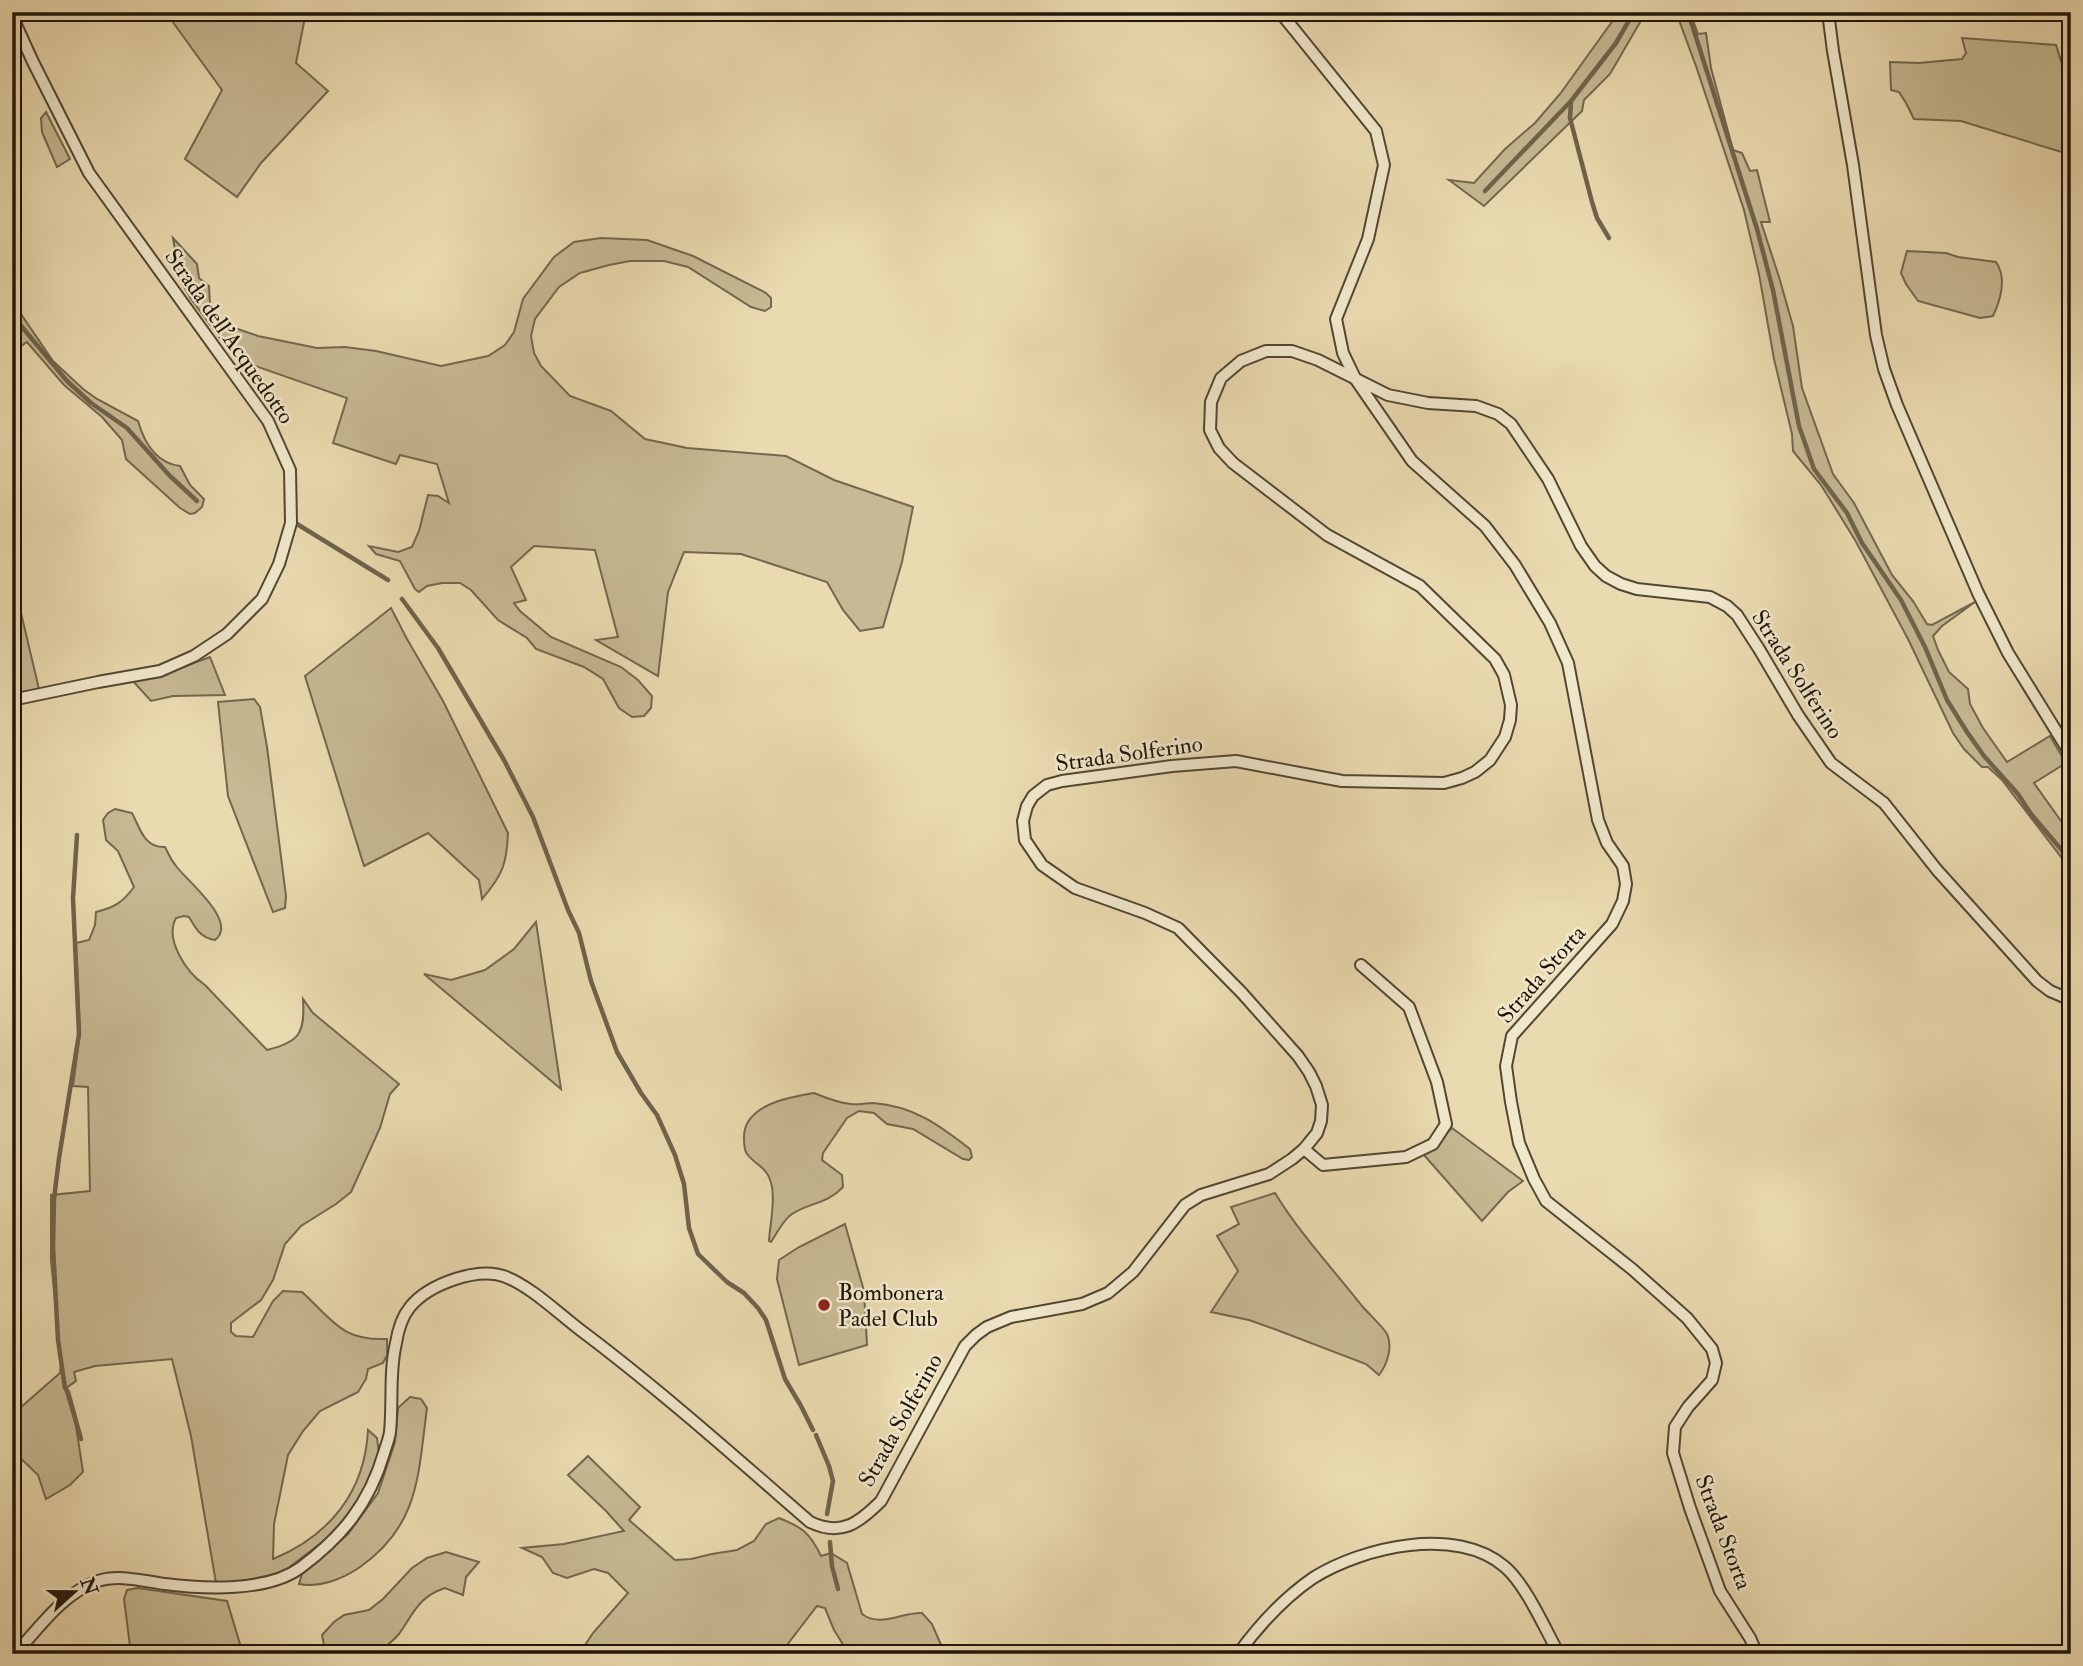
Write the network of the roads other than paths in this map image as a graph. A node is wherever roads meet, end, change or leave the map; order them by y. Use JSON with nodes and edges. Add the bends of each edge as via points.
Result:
{"nodes":[{"id":1,"x":1280,"y":12,"type":"edge"},
{"id":2,"x":1828,"y":12,"type":"edge"},
{"id":3,"x":12,"y":16,"type":"edge"},
{"id":4,"x":1356,"y":380,"type":"junction"},
{"id":5,"x":12,"y":700,"type":"edge"},
{"id":6,"x":2071,"y":755,"type":"edge"},
{"id":7,"x":1361,"y":965,"type":"dead end"},
{"id":8,"x":2071,"y":1000,"type":"edge"},
{"id":9,"x":1304,"y":1149,"type":"junction"},
{"id":10,"x":15,"y":1654,"type":"edge"},
{"id":11,"x":1238,"y":1654,"type":"edge"},
{"id":12,"x":1559,"y":1654,"type":"edge"},
{"id":13,"x":1757,"y":1654,"type":"edge"}],
"edges":[{"from":1,"to":4,"type":"street","name":"Strada Storta","via":[[1376,131],[1384,165],[1368,239],[1336,319],[1343,353]]},
{"from":2,"to":6,"type":"street","via":[[1884,369],[1978,593],[2008,653]]},
{"from":3,"to":5,"type":"street","name":"Strada dell'Acquedotto","via":[[89,173],[268,421],[291,479],[291,523],[279,564],[262,599],[227,634],[160,671]]},
{"from":4,"to":8,"type":"street","name":"Strada Solferino","via":[[1388,395],[1476,406],[1498,414],[1519,435],[1548,479],[1585,553],[1606,576],[1637,589],[1702,595],[1727,606],[1831,763],[1884,803],[2037,981]]},
{"from":4,"to":9,"type":"street","name":"Strada Solferino","via":[[1292,351],[1266,351],[1241,361],[1221,378],[1211,402],[1210,430],[1233,463],[1326,535],[1420,586],[1494,659],[1508,686],[1511,705],[1500,747],[1475,772],[1444,783],[1342,781],[1236,761],[1079,778],[1047,785],[1033,796],[1023,821],[1025,840],[1042,865],[1075,888],[1178,928],[1298,1056],[1322,1104],[1317,1133]]},
{"from":4,"to":13,"type":"street","name":"Strada Storta","via":[[1412,461],[1485,527],[1516,565],[1568,663],[1598,820],[1623,866],[1626,884],[1612,924],[1512,1036],[1506,1066],[1511,1102],[1519,1143],[1546,1201],[1687,1318],[1712,1349],[1716,1363],[1712,1380],[1675,1427],[1673,1453],[1720,1591]]},
{"from":7,"to":9,"type":"street","via":[[1409,1007],[1437,1082],[1446,1125],[1433,1144],[1406,1157],[1323,1165]]},
{"from":9,"to":10,"type":"street","name":"Strada Solferino","via":[[1269,1174],[1201,1195],[1185,1205],[1133,1272],[1108,1293],[1056,1311],[1011,1317],[976,1335],[965,1346],[881,1501],[853,1524],[837,1529],[810,1522],[589,1336],[516,1282],[484,1273],[459,1278],[422,1296],[402,1318],[391,1377],[390,1434],[377,1476],[360,1510],[299,1569],[281,1579],[226,1588],[113,1578],[99,1581],[65,1602]]},
{"from":11,"to":12,"type":"street","via":[[1283,1602],[1320,1574],[1376,1551],[1444,1544],[1474,1550],[1506,1568]]}]}
